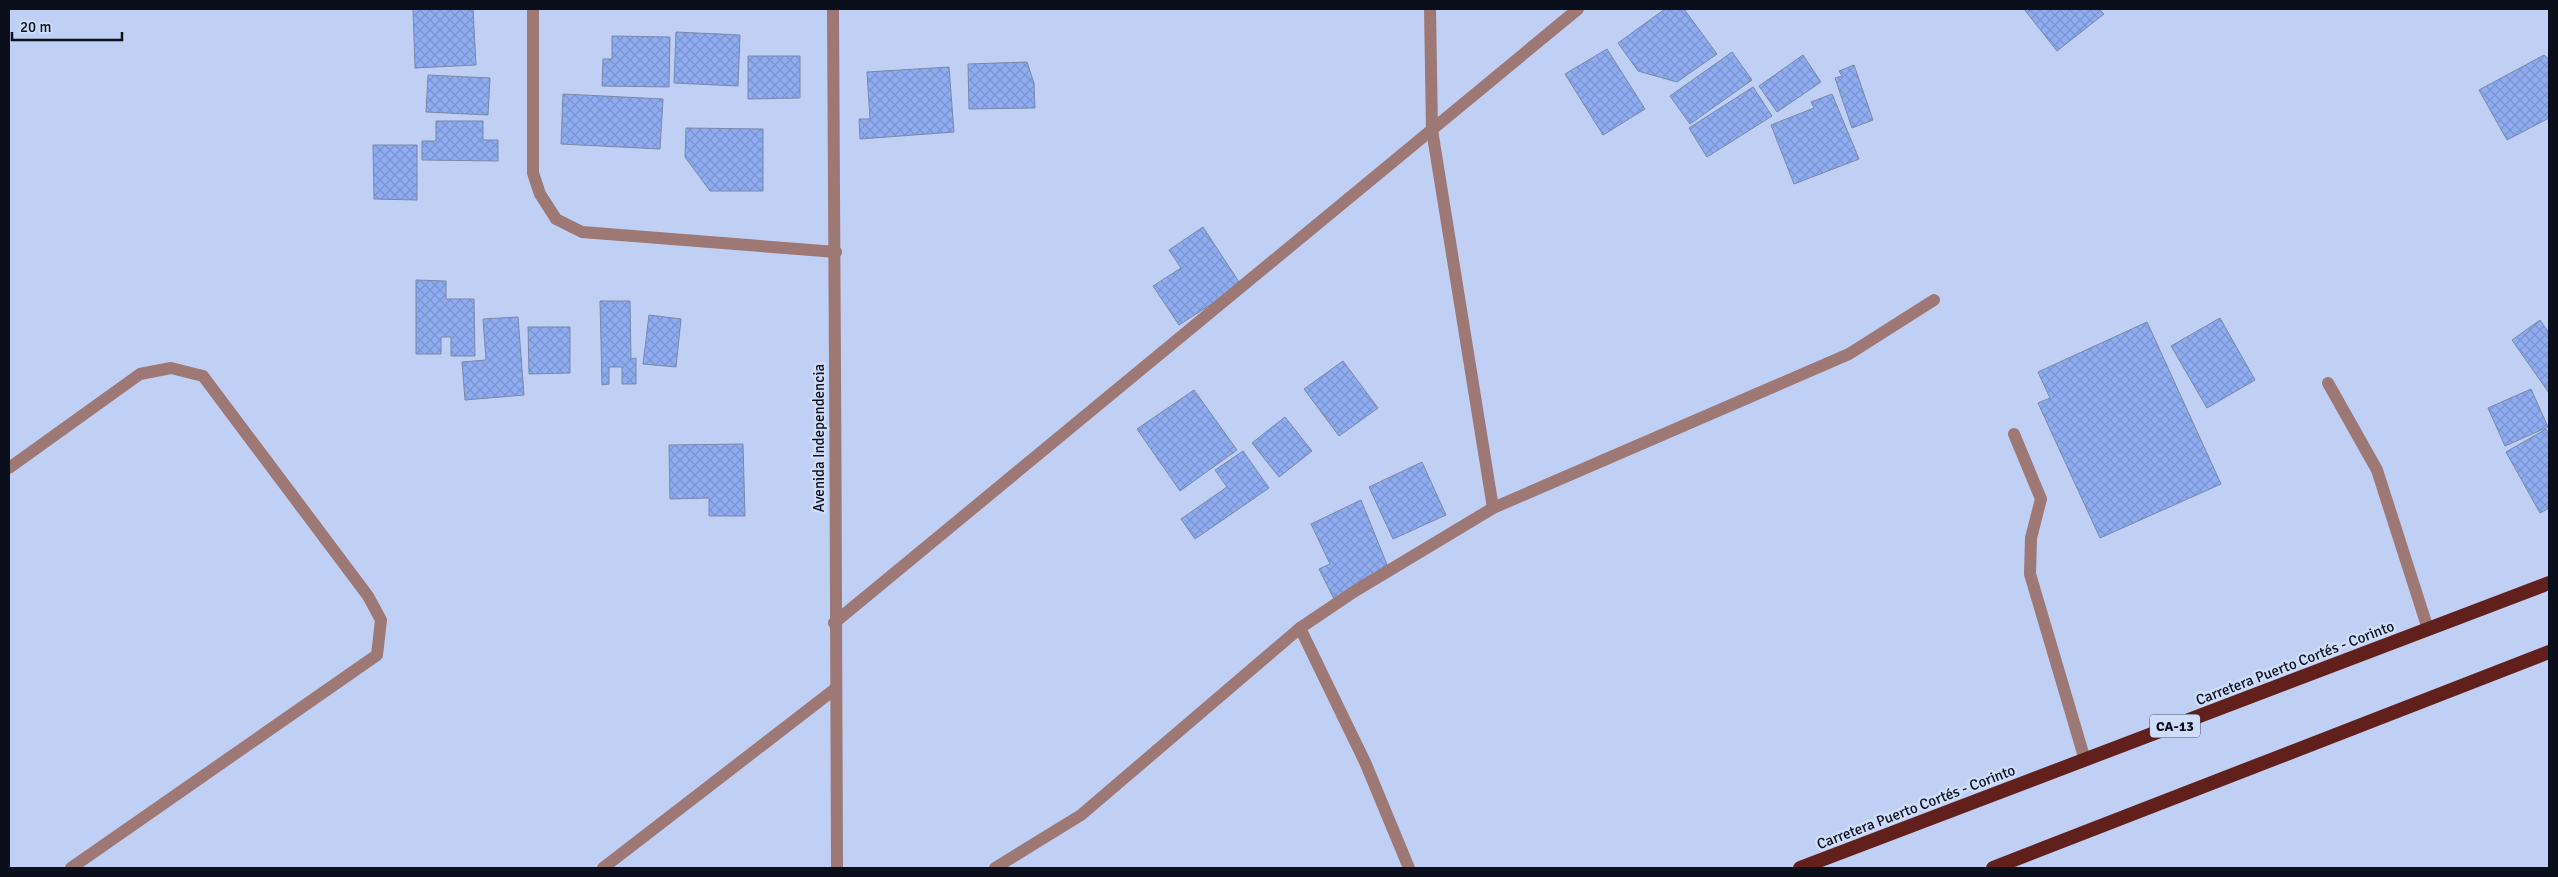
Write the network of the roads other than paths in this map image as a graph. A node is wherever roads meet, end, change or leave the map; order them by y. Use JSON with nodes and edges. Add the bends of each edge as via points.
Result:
{"nodes":[{"id":1,"x":534,"y":9,"type":"edge"},
{"id":2,"x":833,"y":9,"type":"edge"},
{"id":3,"x":1430,"y":9,"type":"edge"},
{"id":4,"x":1578,"y":9,"type":"edge"},
{"id":5,"x":1432,"y":130,"type":"junction"},
{"id":6,"x":836,"y":252,"type":"junction"},
{"id":7,"x":1934,"y":300,"type":"dead end"},
{"id":8,"x":2328,"y":383,"type":"dead end"},
{"id":9,"x":2014,"y":434,"type":"dead end"},
{"id":10,"x":9,"y":468,"type":"edge"},
{"id":11,"x":1493,"y":508,"type":"junction"},
{"id":12,"x":2549,"y":583,"type":"edge"},
{"id":13,"x":834,"y":624,"type":"junction"},
{"id":14,"x":1300,"y":628,"type":"junction"},
{"id":15,"x":2428,"y":629,"type":"junction"},
{"id":16,"x":2549,"y":652,"type":"edge"},
{"id":17,"x":835,"y":689,"type":"junction"},
{"id":18,"x":2085,"y":760,"type":"junction"},
{"id":19,"x":71,"y":868,"type":"edge"},
{"id":20,"x":603,"y":868,"type":"edge"},
{"id":21,"x":837,"y":868,"type":"edge"},
{"id":22,"x":994,"y":868,"type":"edge"},
{"id":23,"x":1409,"y":868,"type":"edge"},
{"id":24,"x":1800,"y":868,"type":"edge"},
{"id":25,"x":1993,"y":868,"type":"edge"}],
"edges":[{"from":1,"to":6,"type":"street","via":[[533,173],[540,194],[556,220],[582,232]]},
{"from":2,"to":6,"type":"street","name":"Avenida Independencia"},
{"from":3,"to":5,"type":"street"},
{"from":4,"to":5,"type":"street"},
{"from":5,"to":11,"type":"street"},
{"from":5,"to":13,"type":"street"},
{"from":6,"to":13,"type":"street","name":"Avenida Independencia"},
{"from":7,"to":11,"type":"street","via":[[1848,354]]},
{"from":8,"to":15,"type":"street","via":[[2378,470]]},
{"from":9,"to":18,"type":"street","via":[[2041,499],[2031,538],[2030,574]]},
{"from":10,"to":19,"type":"street","via":[[140,374],[170,368],[203,376],[368,596],[381,620],[377,655]]},
{"from":11,"to":14,"type":"street"},
{"from":12,"to":15,"type":"highway","name":"Carretera Puerto Cortés - Corinto","number":"CA-13"},
{"from":13,"to":17,"type":"street","name":"Avenida Independencia"},
{"from":14,"to":22,"type":"street","via":[[1081,815]]},
{"from":14,"to":23,"type":"street","via":[[1365,762]]},
{"from":15,"to":18,"type":"highway","name":"Carretera Puerto Cortés - Corinto","number":"CA-13"},
{"from":16,"to":25,"type":"highway"},
{"from":17,"to":20,"type":"street"},
{"from":17,"to":21,"type":"street","name":"Avenida Independencia"},
{"from":18,"to":24,"type":"highway","name":"Carretera Puerto Cortés - Corinto","number":"CA-13"}]}
